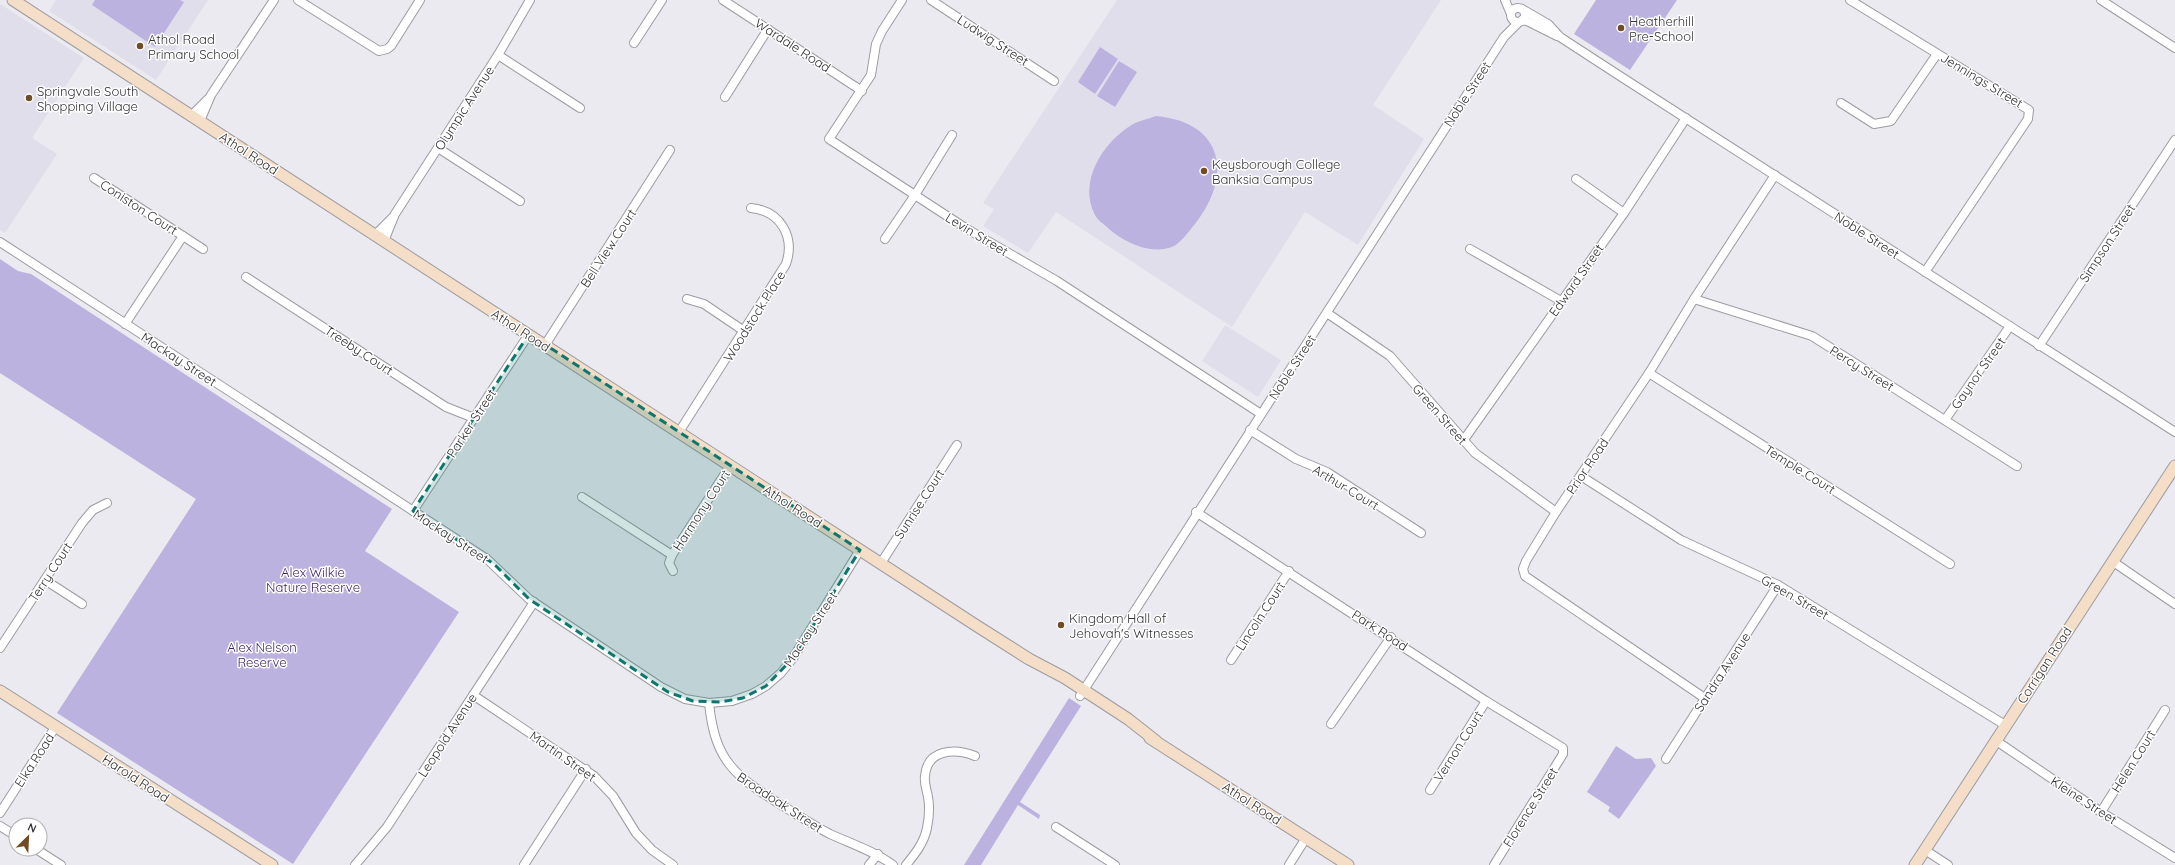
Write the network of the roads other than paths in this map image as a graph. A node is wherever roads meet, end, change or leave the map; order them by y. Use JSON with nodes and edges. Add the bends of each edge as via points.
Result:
{"nodes":[{"id":1,"x":13,"y":0,"type":"edge"},
{"id":2,"x":274,"y":0,"type":"edge"},
{"id":3,"x":298,"y":0,"type":"edge"},
{"id":4,"x":420,"y":0,"type":"edge"},
{"id":5,"x":530,"y":0,"type":"edge"},
{"id":6,"x":662,"y":0,"type":"edge"},
{"id":7,"x":723,"y":0,"type":"edge"},
{"id":8,"x":902,"y":0,"type":"edge"},
{"id":9,"x":931,"y":0,"type":"edge"},
{"id":10,"x":1505,"y":0,"type":"edge"},
{"id":11,"x":1511,"y":0,"type":"edge"},
{"id":12,"x":1850,"y":0,"type":"edge"},
{"id":13,"x":2101,"y":0,"type":"edge"},
{"id":14,"x":2110,"y":2,"type":"edge"},
{"id":15,"x":1521,"y":9,"type":"junction"},
{"id":16,"x":1512,"y":15,"type":"junction"},
{"id":17,"x":1520,"y":21,"type":"junction"},
{"id":18,"x":768,"y":29,"type":"junction"},
{"id":19,"x":1560,"y":37,"type":"junction"},
{"id":20,"x":1504,"y":38,"type":"junction"},
{"id":21,"x":634,"y":43,"type":"dead end"},
{"id":22,"x":2175,"y":48,"type":"edge"},
{"id":23,"x":1936,"y":54,"type":"junction"},
{"id":24,"x":498,"y":55,"type":"junction"},
{"id":25,"x":1054,"y":81,"type":"dead end"},
{"id":26,"x":862,"y":91,"type":"junction"},
{"id":27,"x":725,"y":97,"type":"dead end"},
{"id":28,"x":1841,"y":103,"type":"dead end"},
{"id":29,"x":580,"y":108,"type":"dead end"},
{"id":30,"x":1686,"y":118,"type":"junction"},
{"id":31,"x":195,"y":119,"type":"junction"},
{"id":32,"x":952,"y":135,"type":"dead end"},
{"id":33,"x":2175,"y":140,"type":"edge"},
{"id":34,"x":438,"y":148,"type":"junction"},
{"id":35,"x":670,"y":150,"type":"dead end"},
{"id":36,"x":1775,"y":175,"type":"junction"},
{"id":37,"x":94,"y":178,"type":"dead end"},
{"id":38,"x":1576,"y":179,"type":"dead end"},
{"id":39,"x":915,"y":195,"type":"junction"},
{"id":40,"x":520,"y":201,"type":"dead end"},
{"id":41,"x":751,"y":208,"type":"dead end"},
{"id":42,"x":1624,"y":213,"type":"junction"},
{"id":43,"x":183,"y":236,"type":"junction"},
{"id":44,"x":379,"y":238,"type":"junction"},
{"id":45,"x":885,"y":239,"type":"dead end"},
{"id":46,"x":0,"y":242,"type":"edge"},
{"id":47,"x":203,"y":248,"type":"dead end"},
{"id":48,"x":1470,"y":249,"type":"dead end"},
{"id":49,"x":1925,"y":272,"type":"junction"},
{"id":50,"x":246,"y":277,"type":"dead end"},
{"id":51,"x":687,"y":299,"type":"dead end"},
{"id":52,"x":1694,"y":299,"type":"junction"},
{"id":53,"x":1561,"y":301,"type":"junction"},
{"id":54,"x":1327,"y":313,"type":"junction"},
{"id":55,"x":125,"y":324,"type":"junction"},
{"id":56,"x":2010,"y":326,"type":"junction"},
{"id":57,"x":744,"y":331,"type":"junction"},
{"id":58,"x":529,"y":334,"type":"junction"},
{"id":59,"x":545,"y":345,"type":"junction"},
{"id":60,"x":2039,"y":346,"type":"junction"},
{"id":61,"x":1649,"y":373,"type":"junction"},
{"id":62,"x":1261,"y":414,"type":"junction"},
{"id":63,"x":474,"y":418,"type":"junction"},
{"id":64,"x":1945,"y":420,"type":"junction"},
{"id":65,"x":1250,"y":430,"type":"junction"},
{"id":66,"x":679,"y":432,"type":"junction"},
{"id":67,"x":2175,"y":432,"type":"edge"},
{"id":68,"x":1463,"y":441,"type":"junction"},
{"id":69,"x":957,"y":445,"type":"dead end"},
{"id":70,"x":730,"y":466,"type":"junction"},
{"id":71,"x":2017,"y":466,"type":"dead end"},
{"id":72,"x":2175,"y":466,"type":"edge"},
{"id":73,"x":1581,"y":476,"type":"junction"},
{"id":74,"x":582,"y":497,"type":"dead end"},
{"id":75,"x":107,"y":504,"type":"dead end"},
{"id":76,"x":413,"y":511,"type":"junction"},
{"id":77,"x":1196,"y":512,"type":"junction"},
{"id":78,"x":1556,"y":512,"type":"junction"},
{"id":79,"x":1421,"y":532,"type":"dead end"},
{"id":80,"x":860,"y":550,"type":"junction"},
{"id":81,"x":672,"y":555,"type":"junction"},
{"id":82,"x":2112,"y":561,"type":"junction"},
{"id":83,"x":880,"y":563,"type":"junction"},
{"id":84,"x":1950,"y":564,"type":"dead end"},
{"id":85,"x":673,"y":571,"type":"dead end"},
{"id":86,"x":1289,"y":571,"type":"junction"},
{"id":87,"x":45,"y":580,"type":"junction"},
{"id":88,"x":1778,"y":585,"type":"junction"},
{"id":89,"x":534,"y":602,"type":"junction"},
{"id":90,"x":82,"y":604,"type":"dead end"},
{"id":91,"x":2175,"y":604,"type":"edge"},
{"id":92,"x":1391,"y":637,"type":"junction"},
{"id":93,"x":0,"y":648,"type":"edge"},
{"id":94,"x":1231,"y":660,"type":"dead end"},
{"id":95,"x":0,"y":691,"type":"edge"},
{"id":96,"x":1082,"y":693,"type":"junction"},
{"id":97,"x":473,"y":695,"type":"junction"},
{"id":98,"x":1706,"y":699,"type":"junction"},
{"id":99,"x":1486,"y":701,"type":"junction"},
{"id":100,"x":709,"y":703,"type":"junction"},
{"id":101,"x":2165,"y":710,"type":"dead end"},
{"id":102,"x":1331,"y":724,"type":"dead end"},
{"id":103,"x":2004,"y":725,"type":"junction"},
{"id":104,"x":56,"y":726,"type":"junction"},
{"id":105,"x":1995,"y":740,"type":"junction"},
{"id":106,"x":1563,"y":748,"type":"joint"},
{"id":107,"x":975,"y":756,"type":"dead end"},
{"id":108,"x":1666,"y":759,"type":"dead end"},
{"id":109,"x":586,"y":769,"type":"junction"},
{"id":110,"x":1430,"y":790,"type":"dead end"},
{"id":111,"x":2101,"y":812,"type":"junction"},
{"id":112,"x":0,"y":813,"type":"edge"},
{"id":113,"x":1056,"y":827,"type":"dead end"},
{"id":114,"x":1306,"y":838,"type":"junction"},
{"id":115,"x":1925,"y":850,"type":"junction"},
{"id":116,"x":878,"y":854,"type":"junction"},
{"id":117,"x":48,"y":857,"type":"edge"},
{"id":118,"x":2175,"y":858,"type":"edge"},
{"id":119,"x":60,"y":865,"type":"edge"},
{"id":120,"x":272,"y":865,"type":"edge"},
{"id":121,"x":355,"y":865,"type":"edge"},
{"id":122,"x":524,"y":865,"type":"edge"},
{"id":123,"x":673,"y":865,"type":"edge"},
{"id":124,"x":869,"y":865,"type":"edge"},
{"id":125,"x":893,"y":865,"type":"edge"},
{"id":126,"x":906,"y":865,"type":"edge"},
{"id":127,"x":1115,"y":865,"type":"edge"},
{"id":128,"x":1289,"y":865,"type":"edge"},
{"id":129,"x":1348,"y":865,"type":"edge"},
{"id":130,"x":1494,"y":865,"type":"edge"},
{"id":131,"x":1915,"y":865,"type":"edge"},
{"id":132,"x":1948,"y":865,"type":"edge"}],
"edges":[{"from":1,"to":31,"type":"main road","name":"Athol Road"},
{"from":2,"to":31,"type":"street"},
{"from":3,"to":4,"type":"street","via":[[379,51],[390,46]]},
{"from":5,"to":24,"type":"street","name":"Olympic Avenue"},
{"from":6,"to":21,"type":"street"},
{"from":7,"to":18,"type":"street","name":"Wardale Road"},
{"from":8,"to":26,"type":"street","name":"Levin Street","via":[[876,44],[871,75]]},
{"from":9,"to":25,"type":"street","name":"Ludwig Street"},
{"from":10,"to":16,"type":"street"},
{"from":11,"to":15,"type":"street","name":"Noble Street"},
{"from":12,"to":23,"type":"street","name":"Jennings Street"},
{"from":13,"to":14,"type":"street"},
{"from":14,"to":22,"type":"street"},
{"from":15,"to":16,"type":"street","via":[[1515,9]]},
{"from":15,"to":17,"type":"street","via":[[1525,15]]},
{"from":15,"to":19,"type":"street","name":"Noble Street","via":[[1548,24]]},
{"from":16,"to":17,"type":"street","via":[[1513,20]]},
{"from":16,"to":20,"type":"street","name":"Noble Street"},
{"from":17,"to":19,"type":"street","name":"Noble Street"},
{"from":17,"to":20,"type":"street","name":"Noble Street"},
{"from":18,"to":26,"type":"street","name":"Wardale Road"},
{"from":18,"to":27,"type":"street"},
{"from":19,"to":30,"type":"street","name":"Noble Street"},
{"from":20,"to":54,"type":"street","name":"Noble Street"},
{"from":23,"to":28,"type":"street","via":[[1890,121],[1874,124]]},
{"from":23,"to":49,"type":"street","name":"Jennings Street","via":[[2029,110],[2028,119]]},
{"from":24,"to":29,"type":"street"},
{"from":24,"to":34,"type":"street","name":"Olympic Avenue"},
{"from":26,"to":39,"type":"street","name":"Levin Street","via":[[829,140]]},
{"from":30,"to":36,"type":"street","name":"Noble Street"},
{"from":30,"to":42,"type":"street","name":"Edward Street"},
{"from":31,"to":44,"type":"main road","name":"Athol Road"},
{"from":32,"to":39,"type":"street"},
{"from":33,"to":60,"type":"street","name":"Simpson Street"},
{"from":34,"to":40,"type":"street"},
{"from":34,"to":44,"type":"street","name":"Olympic Avenue"},
{"from":35,"to":59,"type":"street","name":"Bell View Court"},
{"from":36,"to":49,"type":"street","name":"Noble Street"},
{"from":36,"to":52,"type":"street","name":"Prior Road"},
{"from":37,"to":43,"type":"street","name":"Coniston Court"},
{"from":38,"to":42,"type":"street"},
{"from":39,"to":45,"type":"street"},
{"from":39,"to":62,"type":"street","name":"Levin Street","via":[[967,229],[1057,281]]},
{"from":41,"to":57,"type":"street","name":"Woodstock Place","via":[[767,212],[779,221],[788,238],[790,251],[784,270]]},
{"from":42,"to":53,"type":"street","name":"Edward Street"},
{"from":43,"to":47,"type":"street","name":"Coniston Court"},
{"from":43,"to":55,"type":"street","name":"Coniston Court"},
{"from":44,"to":58,"type":"main road","name":"Athol Road"},
{"from":46,"to":55,"type":"street","name":"Mackay Street"},
{"from":48,"to":53,"type":"street"},
{"from":49,"to":56,"type":"street","name":"Noble Street"},
{"from":50,"to":63,"type":"street","name":"Treeby Court","via":[[446,406]]},
{"from":51,"to":57,"type":"street","via":[[704,304]]},
{"from":52,"to":61,"type":"street","name":"Prior Road"},
{"from":52,"to":64,"type":"street","name":"Percy Street","via":[[1812,336]]},
{"from":53,"to":68,"type":"street","name":"Edward Street"},
{"from":54,"to":62,"type":"street","name":"Noble Street"},
{"from":54,"to":68,"type":"street","name":"Green Street","via":[[1390,356]]},
{"from":55,"to":76,"type":"street","name":"Mackay Street"},
{"from":56,"to":60,"type":"street","name":"Noble Street"},
{"from":56,"to":64,"type":"street","name":"Gaynor Street"},
{"from":57,"to":66,"type":"street","name":"Woodstock Place"},
{"from":58,"to":59,"type":"main road","name":"Athol Road"},
{"from":58,"to":63,"type":"street","name":"Parker Street"},
{"from":59,"to":66,"type":"main road","name":"Athol Road"},
{"from":60,"to":67,"type":"street","name":"Noble Street"},
{"from":61,"to":73,"type":"street","name":"Prior Road"},
{"from":61,"to":84,"type":"street","name":"Temple Court"},
{"from":62,"to":65,"type":"street","name":"Noble Street"},
{"from":63,"to":76,"type":"street","name":"Parker Street"},
{"from":64,"to":71,"type":"street","name":"Percy Street"},
{"from":65,"to":77,"type":"street","name":"Noble Street"},
{"from":65,"to":79,"type":"street","name":"Arthur Court","via":[[1296,459],[1328,472]]},
{"from":66,"to":70,"type":"main road","name":"Athol Road"},
{"from":68,"to":78,"type":"street","name":"Green Street","via":[[1489,464]]},
{"from":69,"to":83,"type":"street","name":"Sunrise Court"},
{"from":70,"to":80,"type":"main road","name":"Athol Road"},
{"from":70,"to":81,"type":"street","name":"Harmony Court"},
{"from":72,"to":82,"type":"main road","name":"Corrigan Road"},
{"from":73,"to":78,"type":"street","name":"Prior Road"},
{"from":73,"to":88,"type":"street","name":"Green Street","via":[[1681,540]]},
{"from":74,"to":81,"type":"street","name":"Harmony Court"},
{"from":75,"to":87,"type":"street","name":"Terry Court","via":[[99,506],[87,516]]},
{"from":76,"to":89,"type":"street","name":"Mackay Street","via":[[494,564]]},
{"from":77,"to":86,"type":"street","name":"Park Road"},
{"from":77,"to":96,"type":"street","name":"Noble Street"},
{"from":78,"to":98,"type":"street","name":"Prior Road","via":[[1526,561],[1523,569],[1525,576]]},
{"from":80,"to":83,"type":"main road","name":"Athol Road"},
{"from":80,"to":100,"type":"street","name":"Mackay Street","via":[[781,673],[766,686],[747,696],[732,701]]},
{"from":81,"to":85,"type":"street","name":"Harmony Court","via":[[669,563]]},
{"from":82,"to":91,"type":"street"},
{"from":82,"to":103,"type":"main road","name":"Corrigan Road"},
{"from":83,"to":96,"type":"main road","name":"Athol Road","via":[[1029,659],[1052,678]]},
{"from":86,"to":92,"type":"street","name":"Park Road"},
{"from":86,"to":94,"type":"street","name":"Lincoln Court"},
{"from":87,"to":90,"type":"street"},
{"from":87,"to":93,"type":"street","name":"Terry Court"},
{"from":88,"to":98,"type":"street","name":"Sandra Avenue"},
{"from":88,"to":103,"type":"street","name":"Green Street"},
{"from":89,"to":97,"type":"street","name":"Leopold Avenue"},
{"from":89,"to":100,"type":"street","name":"Mackay Street","via":[[668,692],[685,699]]},
{"from":92,"to":99,"type":"street","name":"Park Road"},
{"from":92,"to":102,"type":"street"},
{"from":95,"to":104,"type":"main road","name":"Harold Road"},
{"from":96,"to":114,"type":"main road","name":"Athol Road","via":[[1125,725],[1156,741]]},
{"from":97,"to":109,"type":"street","name":"Martin Street"},
{"from":97,"to":121,"type":"street","name":"Leopold Avenue","via":[[387,827]]},
{"from":98,"to":108,"type":"street","name":"Sandra Avenue"},
{"from":99,"to":106,"type":"street","name":"Park Road"},
{"from":99,"to":110,"type":"street","name":"Vernon Court"},
{"from":100,"to":116,"type":"street","name":"Broadoak Street","via":[[712,729],[720,751],[743,780],[825,832]]},
{"from":101,"to":111,"type":"street","name":"Helen Court"},
{"from":103,"to":105,"type":"main road","name":"Corrigan Road"},
{"from":104,"to":112,"type":"street","name":"Elka Road"},
{"from":104,"to":120,"type":"main road","name":"Harold Road"},
{"from":105,"to":111,"type":"street","name":"Kleine Street"},
{"from":105,"to":115,"type":"main road","name":"Corrigan Road"},
{"from":106,"to":130,"type":"street","name":"Florence Street","via":[[1563,754]]},
{"from":107,"to":126,"type":"street","via":[[961,752],[945,752],[934,757],[929,764],[924,780],[929,809],[927,829],[921,845]]},
{"from":109,"to":122,"type":"street"},
{"from":109,"to":123,"type":"street","name":"Martin Street","via":[[606,788],[643,841]]},
{"from":111,"to":118,"type":"street","name":"Kleine Street"},
{"from":113,"to":127,"type":"street"},
{"from":114,"to":128,"type":"street"},
{"from":114,"to":129,"type":"main road","name":"Athol Road"},
{"from":115,"to":131,"type":"main road","name":"Corrigan Road"},
{"from":115,"to":132,"type":"street"},
{"from":116,"to":124,"type":"street"},
{"from":116,"to":125,"type":"street","name":"Broadoak Street"},
{"from":117,"to":119,"type":"street"}]}
